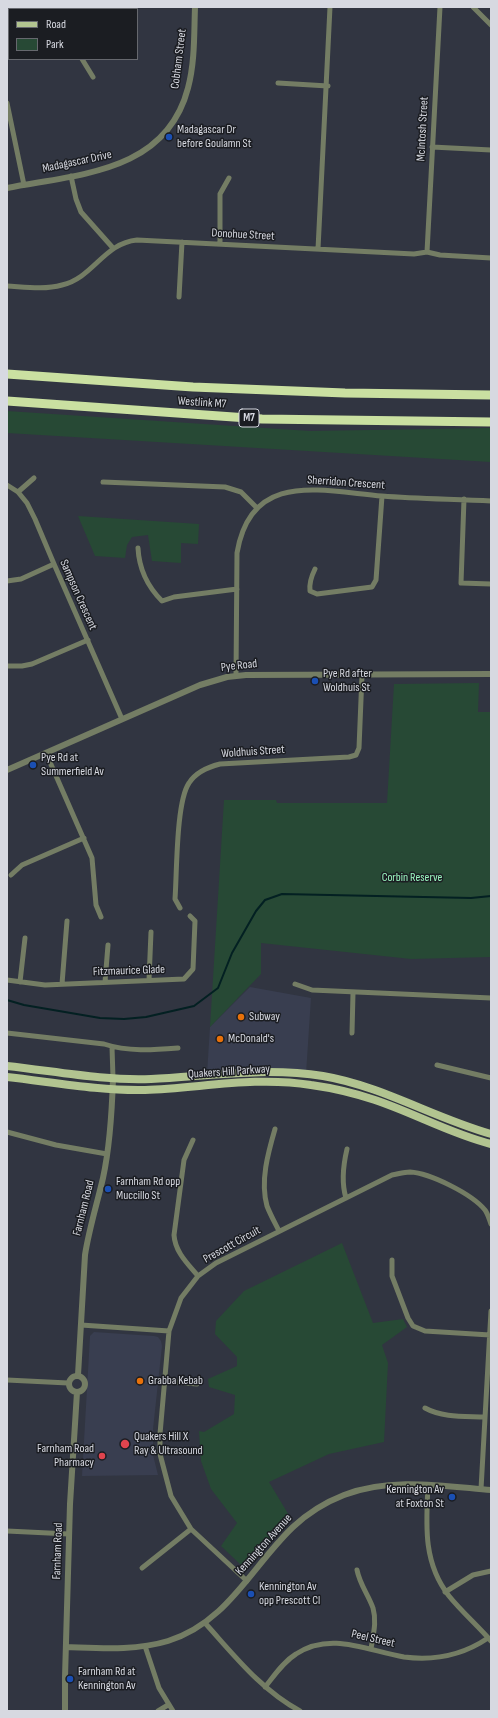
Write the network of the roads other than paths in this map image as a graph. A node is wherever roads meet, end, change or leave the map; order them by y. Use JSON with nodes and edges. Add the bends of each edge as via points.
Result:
{"nodes":[{"id":1,"x":195,"y":7,"type":"edge"},
{"id":2,"x":330,"y":7,"type":"edge"},
{"id":3,"x":440,"y":7,"type":"edge"},
{"id":4,"x":474,"y":7,"type":"edge"},
{"id":5,"x":491,"y":25,"type":"edge"},
{"id":6,"x":83,"y":60,"type":"edge"},
{"id":7,"x":93,"y":77,"type":"dead end"},
{"id":8,"x":278,"y":83,"type":"dead end"},
{"id":9,"x":328,"y":86,"type":"junction"},
{"id":10,"x":7,"y":103,"type":"edge"},
{"id":11,"x":179,"y":112,"type":"joint"},
{"id":12,"x":432,"y":147,"type":"junction"},
{"id":13,"x":491,"y":150,"type":"edge"},
{"id":14,"x":71,"y":176,"type":"junction"},
{"id":15,"x":229,"y":178,"type":"dead end"},
{"id":16,"x":24,"y":185,"type":"junction"},
{"id":17,"x":7,"y":188,"type":"edge"},
{"id":18,"x":182,"y":242,"type":"junction"},
{"id":19,"x":220,"y":243,"type":"junction"},
{"id":20,"x":113,"y":248,"type":"junction"},
{"id":21,"x":318,"y":249,"type":"junction"},
{"id":22,"x":426,"y":252,"type":"junction"},
{"id":23,"x":491,"y":258,"type":"edge"},
{"id":24,"x":7,"y":286,"type":"edge"},
{"id":25,"x":179,"y":297,"type":"dead end"},
{"id":26,"x":7,"y":374,"type":"edge"},
{"id":27,"x":491,"y":395,"type":"edge"},
{"id":28,"x":7,"y":401,"type":"edge"},
{"id":29,"x":491,"y":422,"type":"edge"},
{"id":30,"x":34,"y":478,"type":"dead end"},
{"id":31,"x":103,"y":482,"type":"dead end"},
{"id":32,"x":7,"y":485,"type":"edge"},
{"id":33,"x":18,"y":492,"type":"junction"},
{"id":34,"x":382,"y":496,"type":"junction"},
{"id":35,"x":464,"y":499,"type":"junction"},
{"id":36,"x":491,"y":501,"type":"edge"},
{"id":37,"x":257,"y":508,"type":"junction"},
{"id":38,"x":138,"y":548,"type":"dead end"},
{"id":39,"x":54,"y":564,"type":"junction"},
{"id":40,"x":315,"y":569,"type":"dead end"},
{"id":41,"x":7,"y":581,"type":"edge"},
{"id":42,"x":491,"y":584,"type":"edge"},
{"id":43,"x":237,"y":589,"type":"junction"},
{"id":44,"x":88,"y":640,"type":"junction"},
{"id":45,"x":7,"y":666,"type":"edge"},
{"id":46,"x":491,"y":674,"type":"edge"},
{"id":47,"x":362,"y":675,"type":"junction"},
{"id":48,"x":236,"y":676,"type":"junction"},
{"id":49,"x":122,"y":719,"type":"junction"},
{"id":50,"x":46,"y":753,"type":"junction"},
{"id":51,"x":7,"y":770,"type":"edge"},
{"id":52,"x":84,"y":838,"type":"junction"},
{"id":53,"x":11,"y":875,"type":"dead end"},
{"id":54,"x":180,"y":908,"type":"dead end"},
{"id":55,"x":190,"y":916,"type":"dead end"},
{"id":56,"x":101,"y":917,"type":"dead end"},
{"id":57,"x":67,"y":921,"type":"dead end"},
{"id":58,"x":151,"y":932,"type":"dead end"},
{"id":59,"x":25,"y":938,"type":"dead end"},
{"id":60,"x":108,"y":945,"type":"dead end"},
{"id":61,"x":7,"y":980,"type":"edge"},
{"id":62,"x":149,"y":980,"type":"junction"},
{"id":63,"x":20,"y":982,"type":"junction"},
{"id":64,"x":105,"y":982,"type":"junction"},
{"id":65,"x":62,"y":984,"type":"junction"},
{"id":66,"x":295,"y":984,"type":"dead end"},
{"id":67,"x":353,"y":992,"type":"junction"},
{"id":68,"x":491,"y":998,"type":"edge"},
{"id":69,"x":7,"y":1033,"type":"edge"},
{"id":70,"x":352,"y":1034,"type":"dead end"},
{"id":71,"x":114,"y":1047,"type":"junction"},
{"id":72,"x":178,"y":1048,"type":"dead end"},
{"id":73,"x":437,"y":1065,"type":"dead end"},
{"id":74,"x":7,"y":1066,"type":"edge"},
{"id":75,"x":7,"y":1077,"type":"edge"},
{"id":76,"x":113,"y":1078,"type":"junction"},
{"id":77,"x":491,"y":1078,"type":"edge"},
{"id":78,"x":113,"y":1089,"type":"junction"},
{"id":79,"x":275,"y":1129,"type":"dead end"},
{"id":80,"x":7,"y":1132,"type":"edge"},
{"id":81,"x":491,"y":1134,"type":"edge"},
{"id":82,"x":193,"y":1140,"type":"dead end"},
{"id":83,"x":491,"y":1144,"type":"edge"},
{"id":84,"x":347,"y":1149,"type":"dead end"},
{"id":85,"x":107,"y":1154,"type":"junction"},
{"id":86,"x":346,"y":1198,"type":"junction"},
{"id":87,"x":491,"y":1206,"type":"edge"},
{"id":88,"x":485,"y":1210,"type":"junction"},
{"id":89,"x":491,"y":1224,"type":"edge"},
{"id":90,"x":279,"y":1231,"type":"junction"},
{"id":91,"x":392,"y":1260,"type":"dead end"},
{"id":92,"x":198,"y":1276,"type":"junction"},
{"id":93,"x":491,"y":1311,"type":"edge"},
{"id":94,"x":81,"y":1325,"type":"junction"},
{"id":95,"x":169,"y":1331,"type":"junction"},
{"id":96,"x":490,"y":1335,"type":"junction"},
{"id":97,"x":78,"y":1375,"type":"junction"},
{"id":98,"x":7,"y":1380,"type":"edge"},
{"id":99,"x":165,"y":1381,"type":"junction"},
{"id":100,"x":68,"y":1383,"type":"junction"},
{"id":101,"x":198,"y":1384,"type":"dead end"},
{"id":102,"x":77,"y":1392,"type":"junction"},
{"id":103,"x":425,"y":1408,"type":"dead end"},
{"id":104,"x":485,"y":1417,"type":"junction"},
{"id":105,"x":428,"y":1486,"type":"junction"},
{"id":106,"x":481,"y":1489,"type":"junction"},
{"id":107,"x":491,"y":1490,"type":"edge"},
{"id":108,"x":191,"y":1529,"type":"junction"},
{"id":109,"x":7,"y":1530,"type":"edge"},
{"id":110,"x":69,"y":1534,"type":"junction"},
{"id":111,"x":142,"y":1568,"type":"dead end"},
{"id":112,"x":357,"y":1570,"type":"dead end"},
{"id":113,"x":491,"y":1571,"type":"edge"},
{"id":114,"x":247,"y":1581,"type":"junction"},
{"id":115,"x":446,"y":1592,"type":"junction"},
{"id":116,"x":205,"y":1623,"type":"junction"},
{"id":117,"x":490,"y":1640,"type":"edge"},
{"id":118,"x":145,"y":1646,"type":"junction"},
{"id":119,"x":66,"y":1647,"type":"junction"},
{"id":120,"x":370,"y":1649,"type":"junction"},
{"id":121,"x":265,"y":1687,"type":"junction"},
{"id":122,"x":168,"y":1704,"type":"junction"},
{"id":123,"x":65,"y":1711,"type":"edge"},
{"id":124,"x":158,"y":1711,"type":"edge"},
{"id":125,"x":173,"y":1711,"type":"edge"},
{"id":126,"x":300,"y":1711,"type":"edge"}],
"edges":[{"from":1,"to":11,"type":"street","name":"Cobham Street","via":[[190,79]]},
{"from":2,"to":9,"type":"street"},
{"from":3,"to":12,"type":"street","name":"McIntosh Street"},
{"from":4,"to":5,"type":"street"},
{"from":6,"to":7,"type":"street"},
{"from":8,"to":9,"type":"street"},
{"from":9,"to":21,"type":"street"},
{"from":10,"to":16,"type":"street"},
{"from":11,"to":14,"type":"street","name":"Madagascar Drive","via":[[161,137],[136,156],[118,165]]},
{"from":12,"to":13,"type":"street"},
{"from":12,"to":22,"type":"street","name":"McIntosh Street"},
{"from":14,"to":16,"type":"street","name":"Madagascar Drive"},
{"from":14,"to":20,"type":"street","via":[[81,212]]},
{"from":15,"to":19,"type":"street","via":[[220,194]]},
{"from":16,"to":17,"type":"street","name":"Madagascar Drive"},
{"from":18,"to":19,"type":"street","name":"Donohue Street"},
{"from":18,"to":20,"type":"street","name":"Donohue Street","via":[[137,240],[127,241]]},
{"from":18,"to":25,"type":"street"},
{"from":19,"to":21,"type":"street","name":"Donohue Street"},
{"from":20,"to":24,"type":"street","name":"Donohue Street","via":[[80,277],[63,285],[44,288]]},
{"from":21,"to":22,"type":"street","name":"Donohue Street","via":[[414,254]]},
{"from":22,"to":23,"type":"street","name":"Donohue Street"},
{"from":26,"to":27,"type":"highway","name":"Westlink M7","via":[[344,394]]},
{"from":28,"to":29,"type":"highway","name":"Westlink M7","number":"M7","via":[[262,419]]},
{"from":30,"to":33,"type":"street"},
{"from":31,"to":37,"type":"street","via":[[225,487],[241,492]]},
{"from":32,"to":33,"type":"street","name":"Sampson Crescent"},
{"from":33,"to":39,"type":"street","name":"Sampson Crescent","via":[[36,518]]},
{"from":34,"to":35,"type":"street","name":"Sherridon Crescent"},
{"from":34,"to":37,"type":"street","name":"Sherridon Crescent","via":[[307,489],[282,494]]},
{"from":34,"to":40,"type":"street","via":[[376,580],[372,587],[317,594],[310,591],[309,585]]},
{"from":35,"to":36,"type":"street","name":"Sherridon Crescent"},
{"from":35,"to":42,"type":"street","via":[[460,583]]},
{"from":37,"to":43,"type":"street","name":"Sherridon Crescent","via":[[242,531],[239,542]]},
{"from":38,"to":43,"type":"street","via":[[138,560],[151,590],[162,600]]},
{"from":39,"to":41,"type":"street","via":[[21,579]]},
{"from":39,"to":44,"type":"street","name":"Sampson Crescent"},
{"from":43,"to":48,"type":"street","name":"Sherridon Crescent"},
{"from":44,"to":45,"type":"street","via":[[32,664]]},
{"from":44,"to":49,"type":"street","name":"Sampson Crescent"},
{"from":46,"to":47,"type":"street","name":"Pye Road"},
{"from":47,"to":48,"type":"street","name":"Pye Road"},
{"from":47,"to":54,"type":"street","name":"Woldhuis Street","via":[[358,757],[220,764],[210,766],[196,775],[185,790],[180,808],[176,899]]},
{"from":48,"to":49,"type":"street","name":"Pye Road","via":[[210,681]]},
{"from":49,"to":50,"type":"street","name":"Pye Road"},
{"from":50,"to":51,"type":"street","name":"Pye Road"},
{"from":50,"to":52,"type":"street"},
{"from":52,"to":53,"type":"street","via":[[22,865]]},
{"from":52,"to":56,"type":"street","via":[[93,864],[96,905]]},
{"from":55,"to":62,"type":"street","name":"Fitzmaurice Glade","via":[[195,921],[193,969],[184,979]]},
{"from":57,"to":65,"type":"street"},
{"from":58,"to":62,"type":"street"},
{"from":59,"to":63,"type":"street"},
{"from":60,"to":64,"type":"street"},
{"from":61,"to":63,"type":"street","name":"Fitzmaurice Glade"},
{"from":62,"to":64,"type":"street","name":"Fitzmaurice Glade"},
{"from":63,"to":65,"type":"street","name":"Fitzmaurice Glade"},
{"from":64,"to":65,"type":"street","name":"Fitzmaurice Glade"},
{"from":66,"to":67,"type":"street","via":[[312,990]]},
{"from":67,"to":68,"type":"street"},
{"from":67,"to":70,"type":"street"},
{"from":69,"to":71,"type":"street"},
{"from":71,"to":72,"type":"street","via":[[139,1050]]},
{"from":71,"to":76,"type":"street","name":"Farnham Road"},
{"from":73,"to":77,"type":"street"},
{"from":74,"to":76,"type":"main road","name":"Quakers Hill Parkway"},
{"from":75,"to":78,"type":"main road","name":"Quakers Hill Parkway"},
{"from":76,"to":78,"type":"street","name":"Farnham Road"},
{"from":76,"to":81,"type":"main road","name":"Quakers Hill Parkway","via":[[151,1079],[228,1072],[323,1076],[366,1087]]},
{"from":78,"to":83,"type":"main road","name":"Quakers Hill Parkway","via":[[173,1088],[248,1081],[310,1084],[376,1100]]},
{"from":78,"to":85,"type":"street","name":"Farnham Road"},
{"from":79,"to":90,"type":"street","via":[[267,1159],[265,1194],[268,1208]]},
{"from":80,"to":85,"type":"street","via":[[56,1145]]},
{"from":82,"to":92,"type":"street","via":[[184,1160],[174,1235],[178,1251]]},
{"from":84,"to":86,"type":"street","via":[[342,1182]]},
{"from":85,"to":94,"type":"street","name":"Farnham Road","via":[[88,1238]]},
{"from":86,"to":88,"type":"street","name":"Prescott Circuit","via":[[392,1175],[411,1172],[456,1188]]},
{"from":86,"to":90,"type":"street","name":"Prescott Circuit"},
{"from":87,"to":88,"type":"street"},
{"from":88,"to":89,"type":"street","name":"Prescott Circuit"},
{"from":90,"to":92,"type":"street","name":"Prescott Circuit","via":[[216,1263]]},
{"from":91,"to":96,"type":"street","via":[[392,1276],[409,1320],[416,1328],[424,1331]]},
{"from":92,"to":95,"type":"street","name":"Prescott Circuit","via":[[181,1298]]},
{"from":93,"to":96,"type":"street"},
{"from":94,"to":95,"type":"street"},
{"from":94,"to":97,"type":"street","name":"Farnham Road"},
{"from":95,"to":99,"type":"street","name":"Prescott Circuit"},
{"from":96,"to":104,"type":"street"},
{"from":97,"to":100,"type":"street","via":[[71,1378]]},
{"from":97,"to":102,"type":"street","via":[[83,1378],[85,1385]]},
{"from":98,"to":100,"type":"street"},
{"from":99,"to":101,"type":"street"},
{"from":99,"to":108,"type":"street","name":"Prescott Circuit","via":[[160,1454],[171,1496]]},
{"from":100,"to":102,"type":"street","via":[[70,1389]]},
{"from":102,"to":110,"type":"street","name":"Farnham Road"},
{"from":103,"to":104,"type":"street","via":[[447,1415]]},
{"from":104,"to":106,"type":"street"},
{"from":105,"to":106,"type":"street","name":"Kennington Avenue"},
{"from":105,"to":114,"type":"street","name":"Kennington Avenue","via":[[376,1487],[350,1493],[329,1502],[294,1526]]},
{"from":105,"to":115,"type":"street","via":[[427,1545],[433,1570]]},
{"from":106,"to":107,"type":"street","name":"Kennington Avenue"},
{"from":108,"to":111,"type":"street"},
{"from":108,"to":114,"type":"street","name":"Prescott Circuit"},
{"from":109,"to":110,"type":"street"},
{"from":110,"to":119,"type":"street","name":"Farnham Road"},
{"from":112,"to":120,"type":"street","via":[[359,1581],[374,1612]]},
{"from":113,"to":115,"type":"street","via":[[473,1575]]},
{"from":114,"to":116,"type":"street","name":"Kennington Avenue","via":[[220,1611]]},
{"from":115,"to":117,"type":"street"},
{"from":116,"to":118,"type":"street","name":"Kennington Avenue","via":[[177,1637]]},
{"from":116,"to":121,"type":"street"},
{"from":117,"to":120,"type":"street","name":"Peel Street","via":[[456,1654],[433,1658],[403,1656]]},
{"from":118,"to":119,"type":"street","name":"Kennington Avenue"},
{"from":118,"to":122,"type":"street","via":[[154,1676]]},
{"from":119,"to":123,"type":"street","name":"Farnham Road"},
{"from":120,"to":121,"type":"street","name":"Peel Street","via":[[336,1642],[306,1648],[286,1661]]},
{"from":121,"to":126,"type":"street"},
{"from":122,"to":124,"type":"street"},
{"from":122,"to":125,"type":"street"}]}
